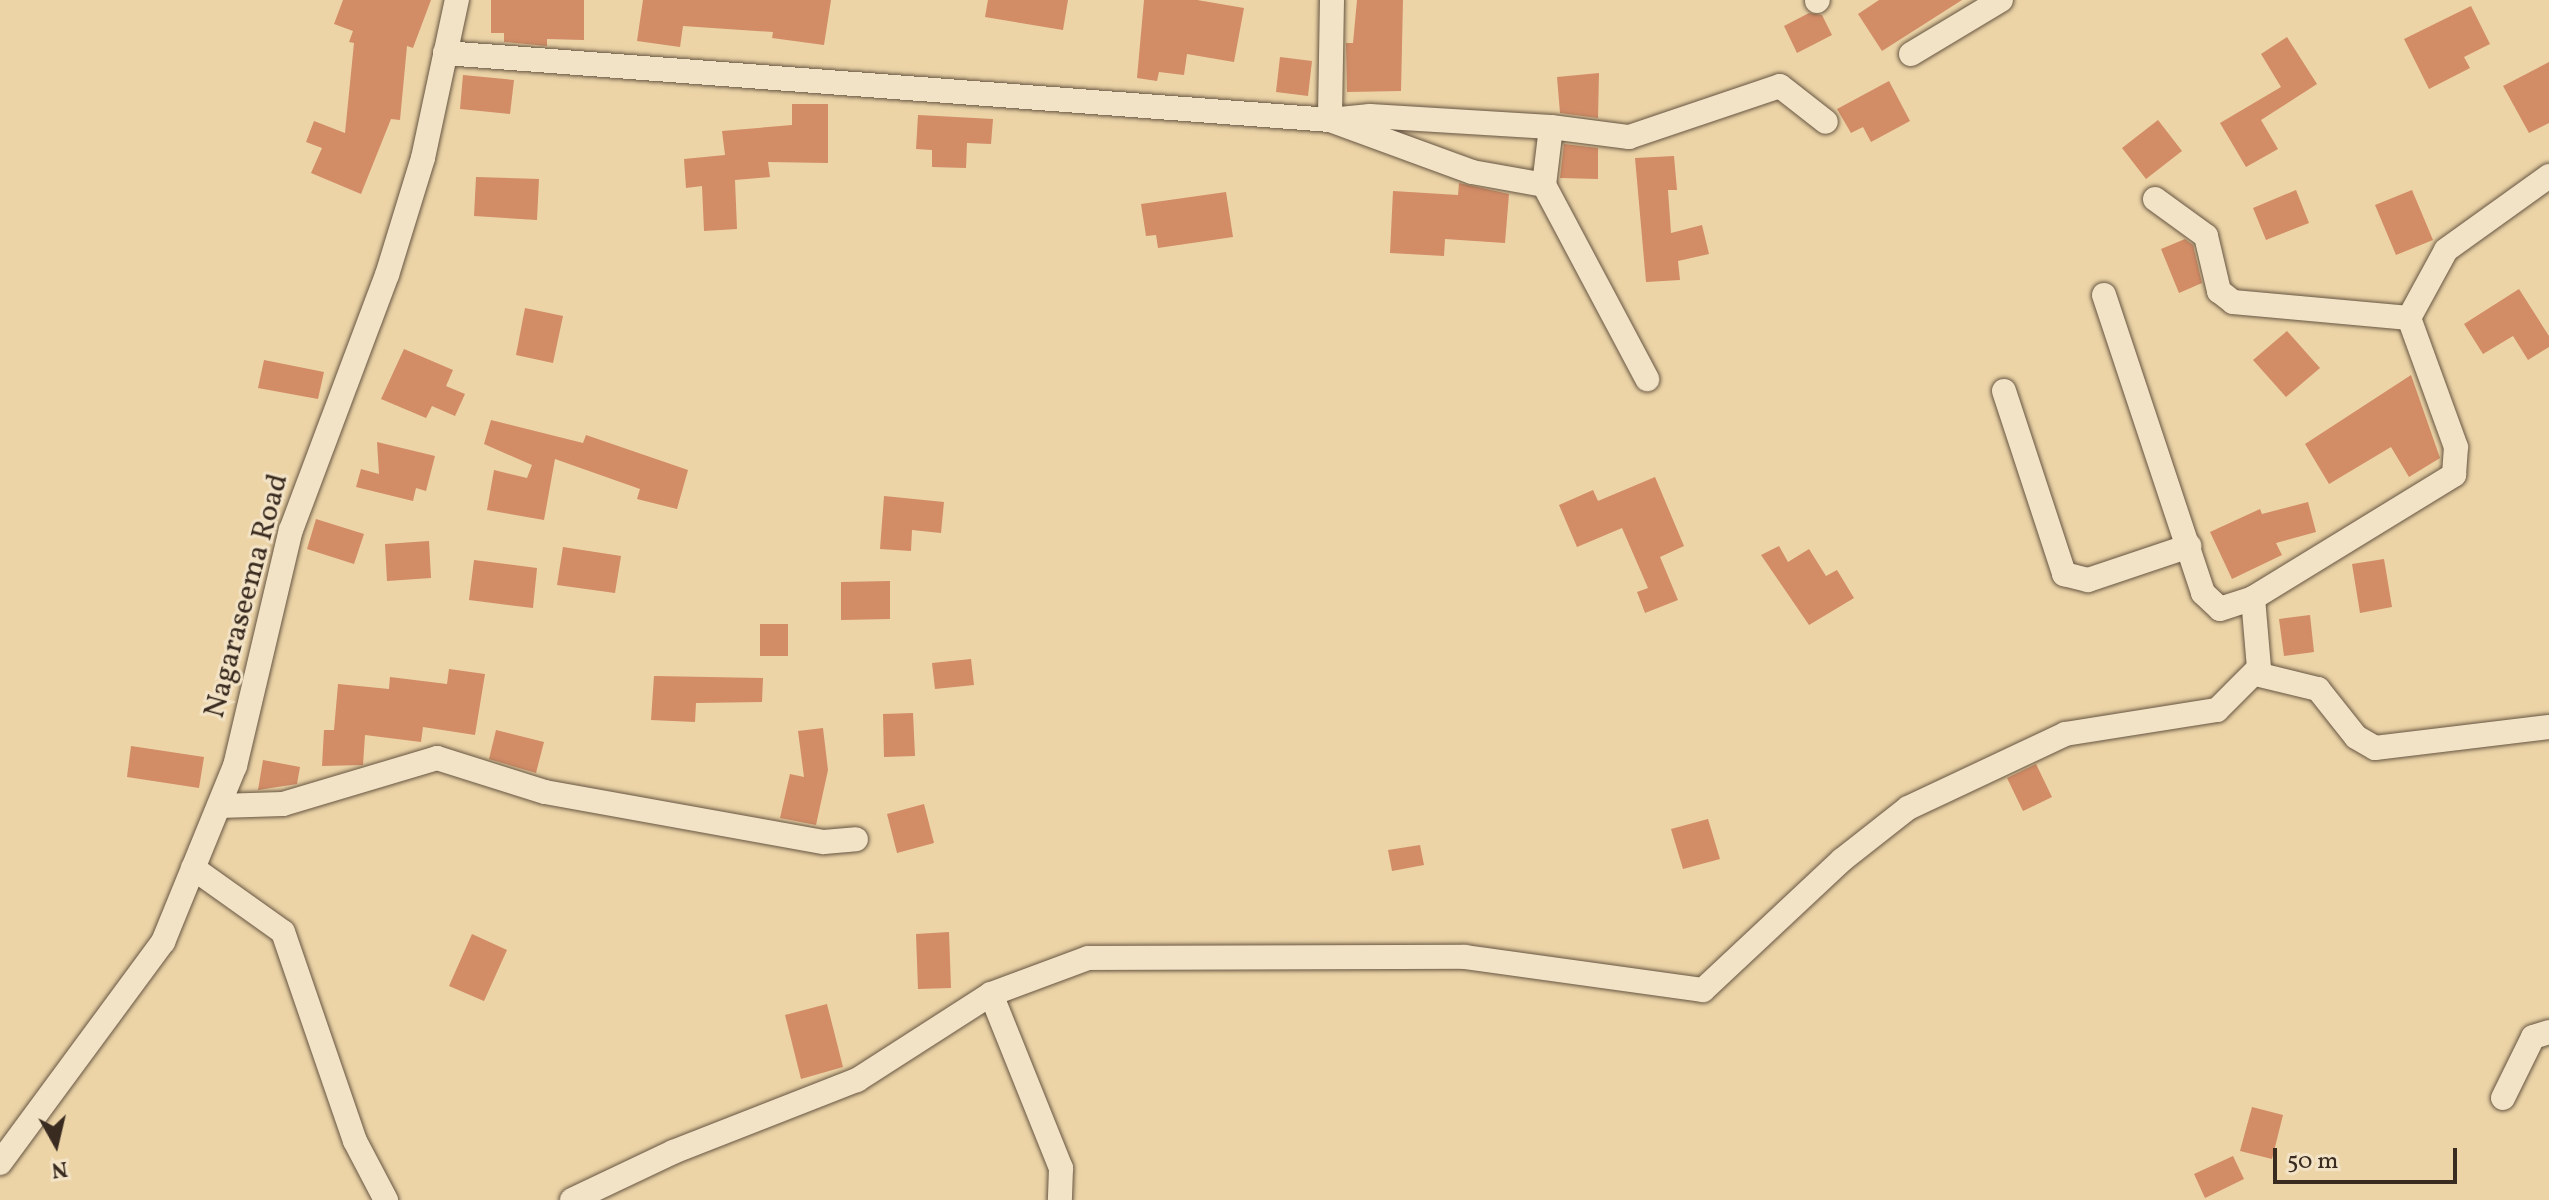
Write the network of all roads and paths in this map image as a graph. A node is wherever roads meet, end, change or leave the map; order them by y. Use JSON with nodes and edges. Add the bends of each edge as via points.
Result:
{"nodes":[{"id":1,"x":457,"y":0,"type":"edge"},
{"id":2,"x":1332,"y":0,"type":"edge"},
{"id":3,"x":2001,"y":0,"type":"edge"},
{"id":4,"x":445,"y":53,"type":"junction"},
{"id":5,"x":1911,"y":54,"type":"dead end"},
{"id":6,"x":1330,"y":120,"type":"junction"},
{"id":7,"x":1826,"y":122,"type":"dead end"},
{"id":8,"x":1551,"y":127,"type":"junction"},
{"id":9,"x":2549,"y":176,"type":"edge"},
{"id":10,"x":1544,"y":185,"type":"junction"},
{"id":11,"x":2155,"y":199,"type":"dead end"},
{"id":12,"x":2104,"y":295,"type":"dead end"},
{"id":13,"x":2409,"y":318,"type":"junction"},
{"id":14,"x":1647,"y":379,"type":"dead end"},
{"id":15,"x":2004,"y":391,"type":"dead end"},
{"id":16,"x":2189,"y":546,"type":"junction"},
{"id":17,"x":2253,"y":598,"type":"junction"},
{"id":18,"x":2256,"y":674,"type":"junction"},
{"id":19,"x":2549,"y":727,"type":"edge"},
{"id":20,"x":219,"y":806,"type":"junction"},
{"id":21,"x":856,"y":839,"type":"dead end"},
{"id":22,"x":193,"y":868,"type":"junction"},
{"id":23,"x":991,"y":994,"type":"junction"},
{"id":24,"x":2549,"y":1032,"type":"edge"},
{"id":25,"x":2503,"y":1098,"type":"dead end"},
{"id":26,"x":0,"y":1163,"type":"edge"},
{"id":27,"x":386,"y":1200,"type":"edge"},
{"id":28,"x":572,"y":1200,"type":"edge"},
{"id":29,"x":1060,"y":1200,"type":"edge"}],
"edges":[{"from":1,"to":4,"type":"street","name":"Nagaraseema Road"},
{"from":2,"to":6,"type":"street"},
{"from":3,"to":5,"type":"street"},
{"from":4,"to":6,"type":"street"},
{"from":4,"to":20,"type":"street","name":"Nagaraseema Road","via":[[423,158],[387,275],[291,530],[235,766]]},
{"from":6,"to":8,"type":"street","via":[[1370,116]]},
{"from":6,"to":10,"type":"street","via":[[1472,172]]},
{"from":7,"to":8,"type":"street","via":[[1780,86],[1629,137]]},
{"from":8,"to":10,"type":"street"},
{"from":9,"to":13,"type":"street","via":[[2446,250]]},
{"from":10,"to":14,"type":"street"},
{"from":11,"to":13,"type":"street","via":[[2206,236],[2219,291],[2233,302]]},
{"from":12,"to":16,"type":"street"},
{"from":13,"to":17,"type":"street","via":[[2456,447],[2454,475]]},
{"from":15,"to":16,"type":"street","via":[[2064,574],[2088,580]]},
{"from":16,"to":17,"type":"street","via":[[2203,593],[2220,609]]},
{"from":17,"to":18,"type":"street"},
{"from":18,"to":19,"type":"street","via":[[2318,689],[2356,737],[2375,748]]},
{"from":18,"to":23,"type":"street","via":[[2217,710],[2065,734],[1908,808],[1842,860],[1703,990],[1465,957],[1088,958]]},
{"from":20,"to":21,"type":"street","via":[[283,804],[437,758],[545,792],[824,842]]},
{"from":20,"to":22,"type":"street","name":"Nagaraseema Road"},
{"from":22,"to":26,"type":"street","name":"Nagaraseema Road","via":[[163,942]]},
{"from":22,"to":27,"type":"street","via":[[283,932],[355,1141]]},
{"from":23,"to":28,"type":"street","via":[[857,1080],[673,1152]]},
{"from":23,"to":29,"type":"street","via":[[1061,1168]]},
{"from":24,"to":25,"type":"street","via":[[2533,1037]]}]}
